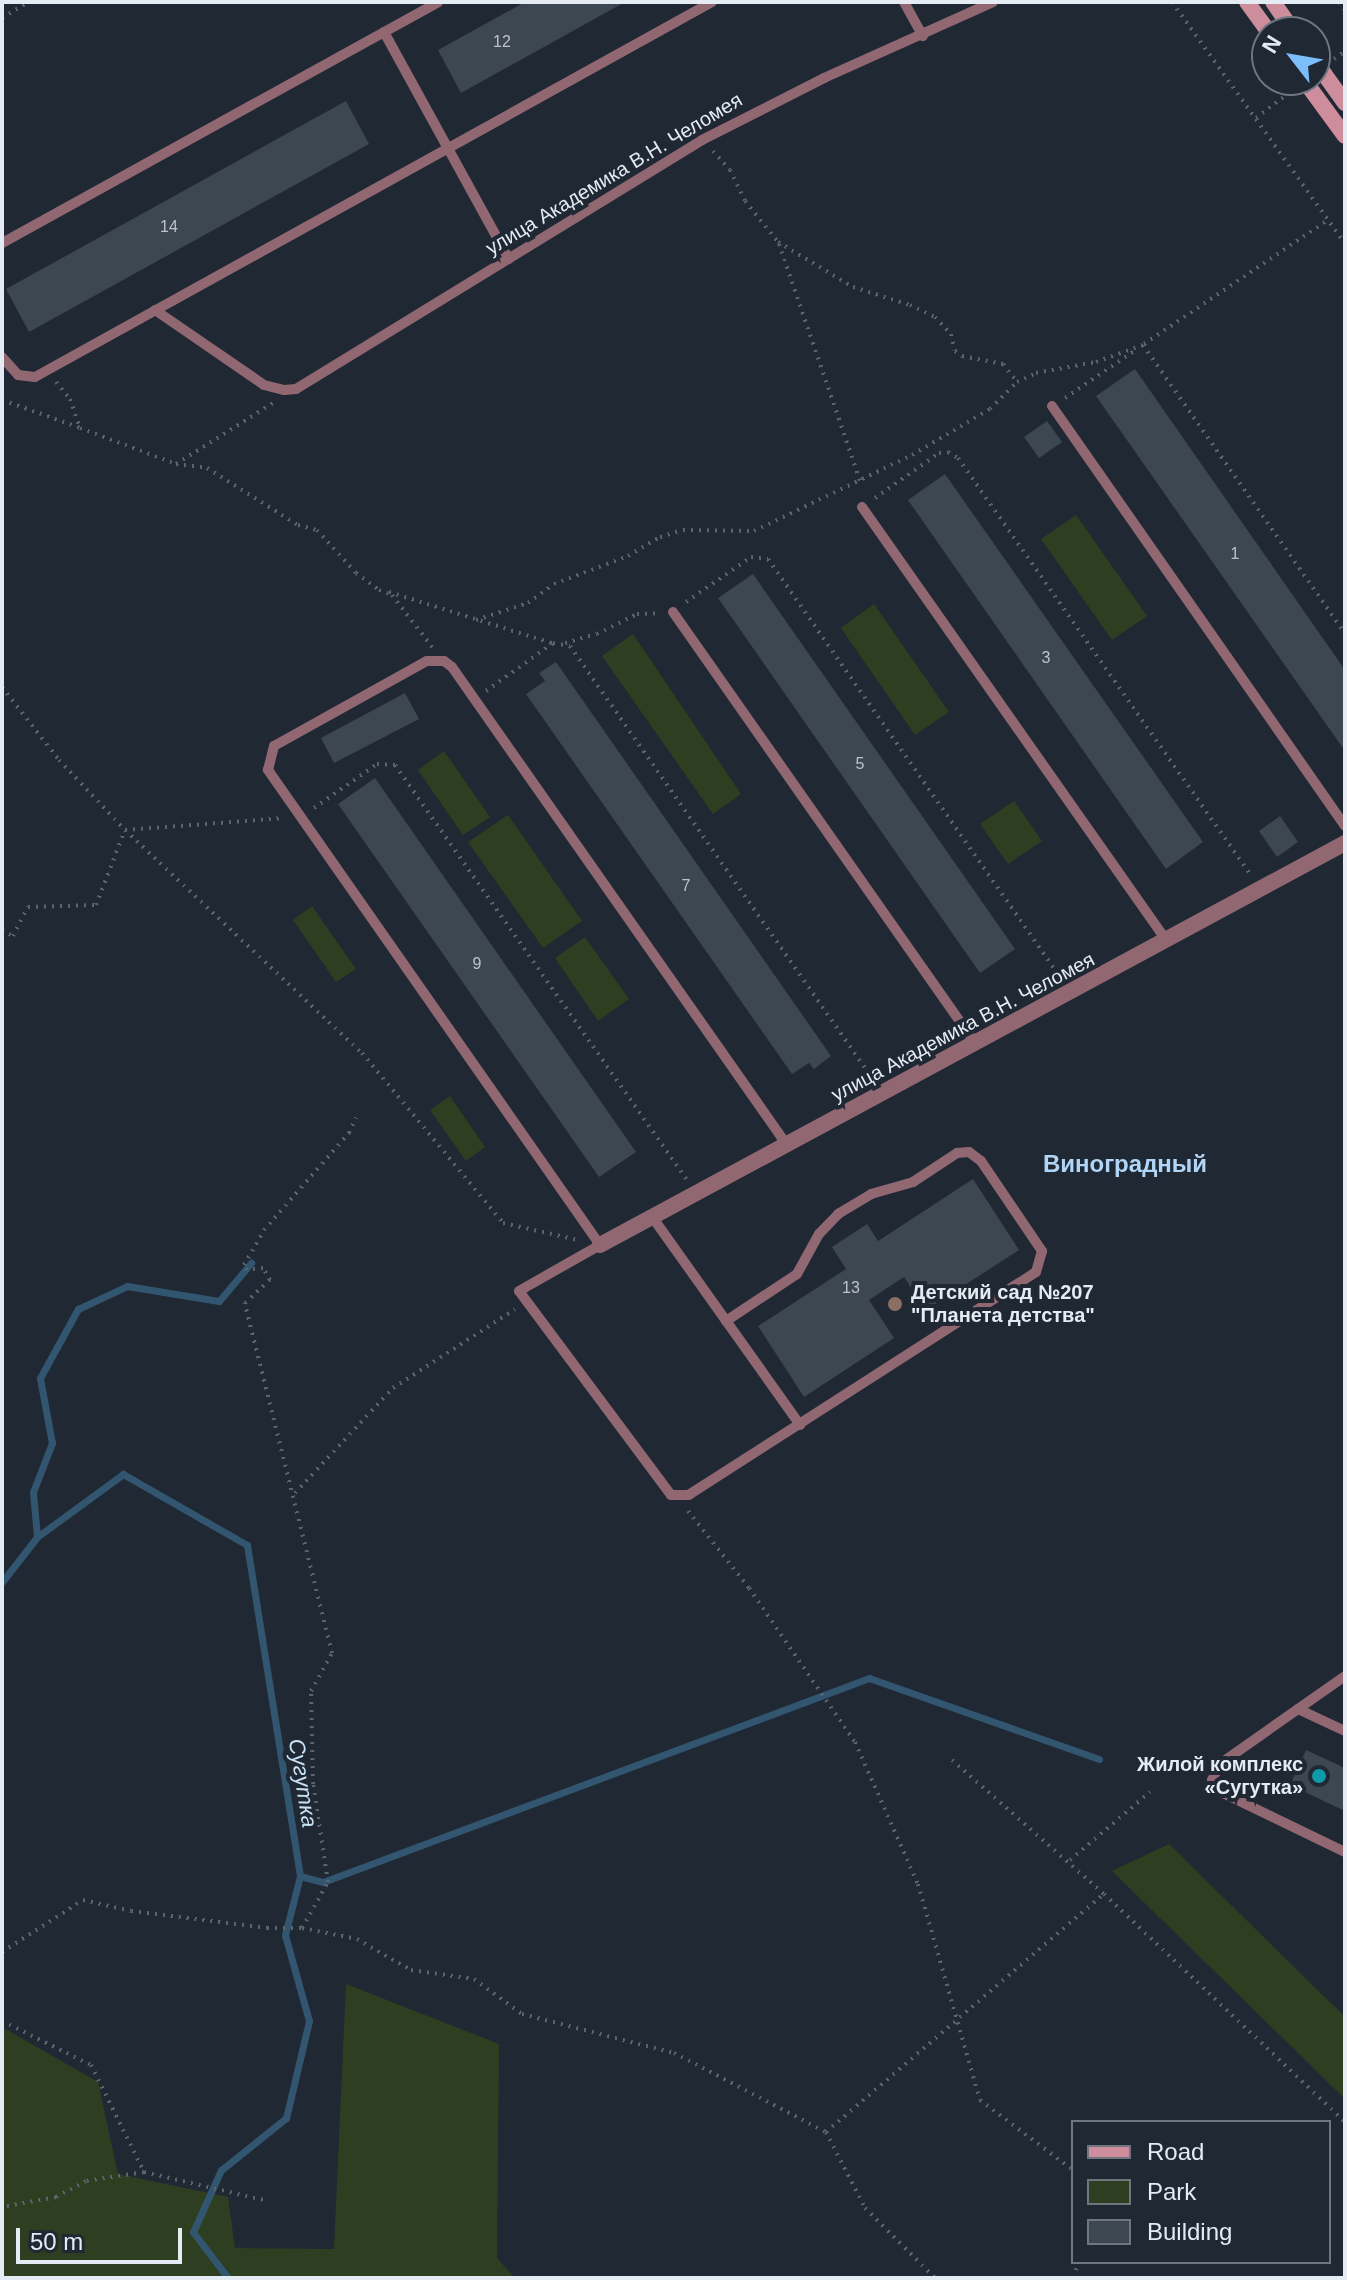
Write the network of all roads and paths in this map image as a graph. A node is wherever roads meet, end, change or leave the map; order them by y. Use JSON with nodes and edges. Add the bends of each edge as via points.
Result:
{"nodes":[{"id":1,"x":29,"y":2,"type":"edge"},
{"id":2,"x":438,"y":2,"type":"edge"},
{"id":3,"x":712,"y":2,"type":"edge"},
{"id":4,"x":904,"y":2,"type":"edge"},
{"id":5,"x":993,"y":2,"type":"edge"},
{"id":6,"x":1172,"y":2,"type":"edge"},
{"id":7,"x":1339,"y":2,"type":"edge"},
{"id":8,"x":1345,"y":10,"type":"edge"},
{"id":9,"x":2,"y":18,"type":"edge"},
{"id":10,"x":384,"y":32,"type":"junction"},
{"id":11,"x":923,"y":36,"type":"junction"},
{"id":12,"x":1331,"y":76,"type":"edge"},
{"id":13,"x":1284,"y":96,"type":"edge"},
{"id":14,"x":1308,"y":96,"type":"edge"},
{"id":15,"x":1345,"y":103,"type":"edge"},
{"id":16,"x":1255,"y":118,"type":"junction"},
{"id":17,"x":1345,"y":136,"type":"edge"},
{"id":18,"x":702,"y":140,"type":"junction"},
{"id":19,"x":448,"y":148,"type":"junction"},
{"id":20,"x":1328,"y":220,"type":"junction"},
{"id":21,"x":778,"y":242,"type":"junction"},
{"id":22,"x":2,"y":243,"type":"edge"},
{"id":23,"x":1345,"y":244,"type":"edge"},
{"id":24,"x":509,"y":259,"type":"junction"},
{"id":25,"x":155,"y":310,"type":"junction"},
{"id":26,"x":1143,"y":345,"type":"junction"},
{"id":27,"x":2,"y":357,"type":"edge"},
{"id":28,"x":46,"y":370,"type":"junction"},
{"id":29,"x":1017,"y":382,"type":"junction"},
{"id":30,"x":296,"y":389,"type":"junction"},
{"id":31,"x":2,"y":400,"type":"edge"},
{"id":32,"x":1052,"y":406,"type":"joint"},
{"id":33,"x":80,"y":428,"type":"junction"},
{"id":34,"x":176,"y":464,"type":"junction"},
{"id":35,"x":860,"y":480,"type":"junction"},
{"id":36,"x":862,"y":507,"type":"joint"},
{"id":37,"x":379,"y":590,"type":"junction"},
{"id":38,"x":673,"y":612,"type":"junction"},
{"id":39,"x":476,"y":620,"type":"junction"},
{"id":40,"x":1345,"y":633,"type":"edge"},
{"id":41,"x":553,"y":643,"type":"junction"},
{"id":42,"x":565,"y":643,"type":"junction"},
{"id":43,"x":444,"y":661,"type":"junction"},
{"id":44,"x":2,"y":687,"type":"edge"},
{"id":45,"x":475,"y":699,"type":"junction"},
{"id":46,"x":301,"y":817,"type":"junction"},
{"id":47,"x":1345,"y":826,"type":"edge"},
{"id":48,"x":125,"y":830,"type":"junction"},
{"id":49,"x":1345,"y":843,"type":"edge"},
{"id":50,"x":1260,"y":889,"type":"junction"},
{"id":51,"x":2,"y":930,"type":"edge"},
{"id":52,"x":1166,"y":940,"type":"junction"},
{"id":53,"x":1071,"y":992,"type":"junction"},
{"id":54,"x":975,"y":1043,"type":"junction"},
{"id":55,"x":883,"y":1094,"type":"junction"},
{"id":56,"x":356,"y":1118,"type":"dead end"},
{"id":57,"x":787,"y":1145,"type":"junction"},
{"id":58,"x":697,"y":1194,"type":"junction"},
{"id":59,"x":653,"y":1218,"type":"junction"},
{"id":60,"x":600,"y":1245,"type":"junction"},
{"id":61,"x":526,"y":1301,"type":"junction"},
{"id":62,"x":726,"y":1321,"type":"junction"},
{"id":63,"x":800,"y":1425,"type":"junction"},
{"id":64,"x":295,"y":1493,"type":"junction"},
{"id":65,"x":677,"y":1497,"type":"junction"},
{"id":66,"x":1345,"y":1676,"type":"edge"},
{"id":67,"x":1298,"y":1709,"type":"junction"},
{"id":68,"x":1345,"y":1731,"type":"edge"},
{"id":69,"x":952,"y":1760,"type":"dead end"},
{"id":70,"x":1150,"y":1792,"type":"dead end"},
{"id":71,"x":1345,"y":1852,"type":"edge"},
{"id":72,"x":1070,"y":1860,"type":"junction"},
{"id":73,"x":1104,"y":1894,"type":"junction"},
{"id":74,"x":302,"y":1928,"type":"junction"},
{"id":75,"x":2,"y":1952,"type":"edge"},
{"id":76,"x":957,"y":2020,"type":"junction"},
{"id":77,"x":2,"y":2021,"type":"edge"},
{"id":78,"x":1345,"y":2122,"type":"edge"},
{"id":79,"x":826,"y":2132,"type":"junction"},
{"id":80,"x":1071,"y":2168,"type":"edge"},
{"id":81,"x":144,"y":2172,"type":"junction"},
{"id":82,"x":268,"y":2201,"type":"dead end"},
{"id":83,"x":2,"y":2207,"type":"edge"},
{"id":84,"x":935,"y":2278,"type":"edge"}],
"edges":[{"from":1,"to":9,"type":"path"},
{"from":2,"to":10,"type":"lane"},
{"from":3,"to":19,"type":"lane"},
{"from":4,"to":11,"type":"lane"},
{"from":5,"to":11,"type":"lane","name":"улица Академика В.Н. Челомея"},
{"from":6,"to":16,"type":"path"},
{"from":7,"to":8,"type":"path"},
{"from":10,"to":19,"type":"lane"},
{"from":10,"to":22,"type":"lane"},
{"from":11,"to":18,"type":"lane","name":"улица Академика В.Н. Челомея","via":[[824,78]]},
{"from":12,"to":15,"type":"main road"},
{"from":13,"to":16,"type":"path"},
{"from":14,"to":17,"type":"main road"},
{"from":16,"to":20,"type":"path"},
{"from":18,"to":21,"type":"path","via":[[730,170],[745,201]]},
{"from":18,"to":24,"type":"lane","name":"улица Академика В.Н. Челомея"},
{"from":19,"to":24,"type":"lane"},
{"from":19,"to":25,"type":"lane"},
{"from":20,"to":23,"type":"path"},
{"from":20,"to":26,"type":"path"},
{"from":21,"to":29,"type":"path","via":[[853,287],[935,317],[951,334],[955,351],[1003,364]]},
{"from":21,"to":35,"type":"path"},
{"from":24,"to":30,"type":"lane","name":"улица Академика В.Н. Челомея"},
{"from":25,"to":28,"type":"lane"},
{"from":25,"to":30,"type":"lane","via":[[264,385]]},
{"from":26,"to":29,"type":"path"},
{"from":26,"to":32,"type":"path"},
{"from":26,"to":40,"type":"path"},
{"from":27,"to":28,"type":"lane","via":[[18,375],[35,377]]},
{"from":28,"to":33,"type":"path","via":[[70,399]]},
{"from":29,"to":35,"type":"path","via":[[990,409]]},
{"from":30,"to":34,"type":"path"},
{"from":31,"to":33,"type":"path"},
{"from":32,"to":47,"type":"lane"},
{"from":33,"to":34,"type":"path"},
{"from":34,"to":37,"type":"path","via":[[207,468],[298,525],[317,530]]},
{"from":35,"to":39,"type":"path","via":[[754,531],[683,530],[660,537],[628,556],[554,584],[528,603]]},
{"from":36,"to":50,"type":"path","via":[[939,453],[958,458]]},
{"from":36,"to":52,"type":"lane"},
{"from":37,"to":39,"type":"path"},
{"from":37,"to":43,"type":"path","via":[[392,595]]},
{"from":38,"to":42,"type":"path","via":[[637,614]]},
{"from":38,"to":53,"type":"path","via":[[751,557],[768,559]]},
{"from":38,"to":54,"type":"lane"},
{"from":39,"to":41,"type":"path"},
{"from":41,"to":42,"type":"path"},
{"from":41,"to":45,"type":"path"},
{"from":42,"to":55,"type":"path"},
{"from":43,"to":45,"type":"lane"},
{"from":43,"to":46,"type":"lane","via":[[420,664],[274,746],[268,770]]},
{"from":44,"to":48,"type":"path","via":[[59,760]]},
{"from":45,"to":57,"type":"lane"},
{"from":46,"to":48,"type":"path"},
{"from":46,"to":58,"type":"path","via":[[377,764],[395,765]]},
{"from":46,"to":60,"type":"lane"},
{"from":48,"to":51,"type":"path","via":[[96,905],[28,907],[13,936]]},
{"from":48,"to":60,"type":"path","via":[[362,1053],[503,1223]]},
{"from":49,"to":50,"type":"street","name":"улица Академика В.Н. Челомея"},
{"from":50,"to":52,"type":"street","name":"улица Академика В.Н. Челомея"},
{"from":52,"to":53,"type":"street","name":"улица Академика В.Н. Челомея"},
{"from":53,"to":54,"type":"street","name":"улица Академика В.Н. Челомея"},
{"from":54,"to":55,"type":"street","name":"улица Академика В.Н. Челомея"},
{"from":55,"to":57,"type":"street","name":"улица Академика В.Н. Челомея"},
{"from":56,"to":64,"type":"path","via":[[349,1133],[264,1230],[244,1265],[247,1270],[263,1268],[270,1280],[245,1303]]},
{"from":57,"to":58,"type":"street","name":"улица Академика В.Н. Челомея"},
{"from":58,"to":59,"type":"street","name":"улица Академика В.Н. Челомея"},
{"from":59,"to":60,"type":"street","name":"улица Академика В.Н. Челомея"},
{"from":59,"to":62,"type":"lane"},
{"from":60,"to":61,"type":"lane","via":[[519,1291]]},
{"from":61,"to":64,"type":"path","via":[[393,1388]]},
{"from":61,"to":65,"type":"lane"},
{"from":62,"to":63,"type":"lane"},
{"from":62,"to":63,"type":"lane","via":[[797,1274],[829,1222],[858,1200],[906,1186],[957,1153],[969,1152],[981,1161],[1039,1245],[1042,1258],[1036,1272]]},
{"from":63,"to":65,"type":"lane","via":[[689,1495]]},
{"from":64,"to":74,"type":"path","via":[[332,1653],[311,1691],[313,1784],[328,1880]]},
{"from":65,"to":76,"type":"path","via":[[749,1588],[855,1742],[918,1884]]},
{"from":66,"to":67,"type":"lane"},
{"from":67,"to":68,"type":"lane"},
{"from":67,"to":71,"type":"lane","via":[[1221,1763],[1212,1780],[1223,1793]]},
{"from":69,"to":72,"type":"path"},
{"from":70,"to":72,"type":"path"},
{"from":72,"to":73,"type":"path"},
{"from":73,"to":76,"type":"path"},
{"from":73,"to":78,"type":"path"},
{"from":74,"to":75,"type":"path","via":[[131,1911],[83,1900]]},
{"from":74,"to":79,"type":"path","via":[[357,1939],[411,1970],[474,1979],[522,2014],[674,2053]]},
{"from":76,"to":79,"type":"path"},
{"from":76,"to":80,"type":"path","via":[[980,2100]]},
{"from":77,"to":81,"type":"path","via":[[91,2065]]},
{"from":79,"to":84,"type":"path","via":[[865,2208]]},
{"from":81,"to":82,"type":"path"},
{"from":81,"to":83,"type":"path","via":[[86,2181],[56,2197]]}]}
